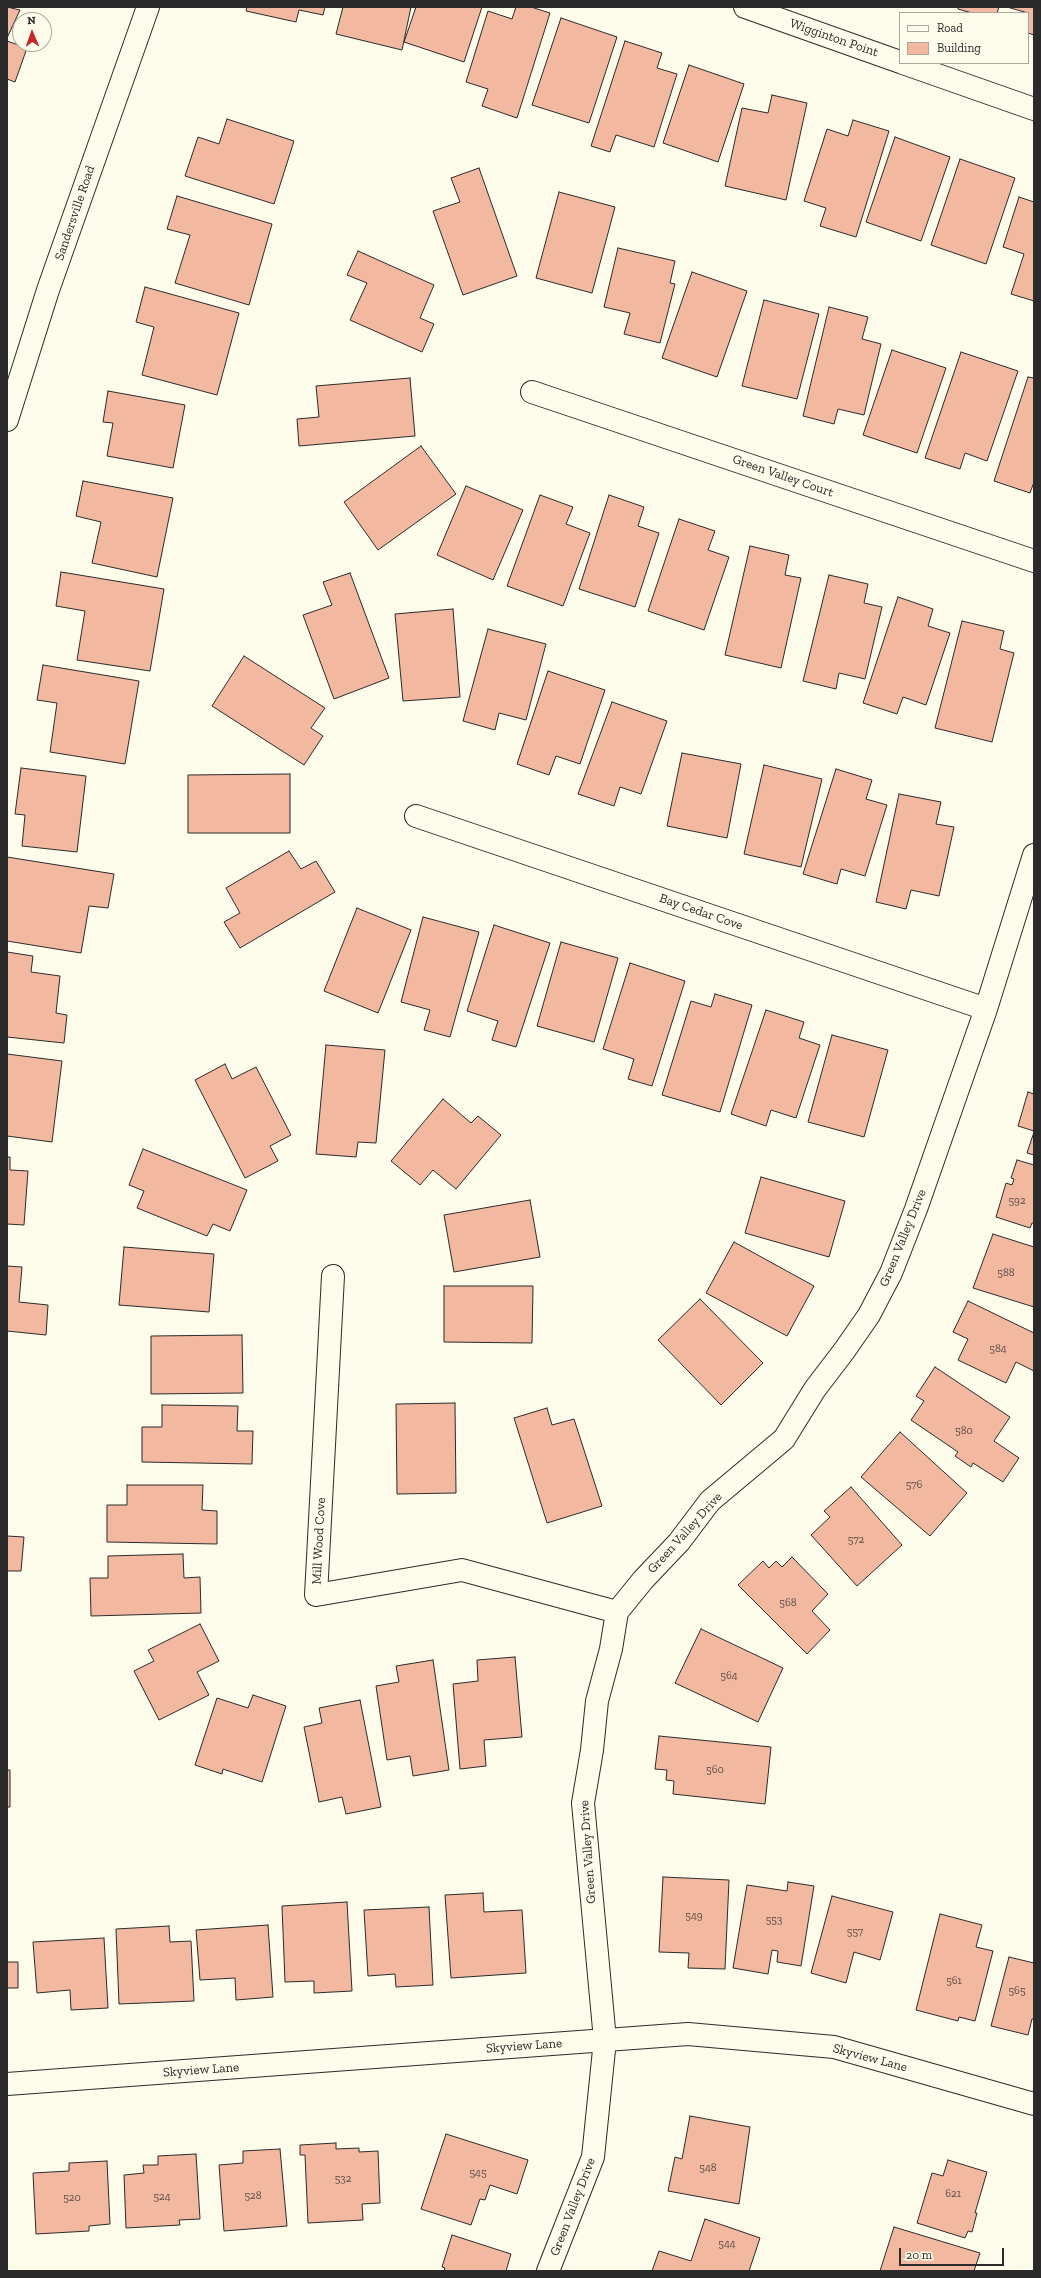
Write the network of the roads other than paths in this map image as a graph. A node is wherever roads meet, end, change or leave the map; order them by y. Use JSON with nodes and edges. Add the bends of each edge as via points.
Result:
{"nodes":[{"id":1,"x":148,"y":7,"type":"edge"},
{"id":2,"x":745,"y":7,"type":"edge"},
{"id":3,"x":899,"y":62,"type":"edge"},
{"id":4,"x":906,"y":64,"type":"edge"},
{"id":5,"x":1034,"y":109,"type":"edge"},
{"id":6,"x":532,"y":392,"type":"dead end"},
{"id":7,"x":7,"y":420,"type":"edge"},
{"id":8,"x":1034,"y":561,"type":"edge"},
{"id":9,"x":416,"y":816,"type":"dead end"},
{"id":10,"x":1034,"y":855,"type":"edge"},
{"id":11,"x":986,"y":1009,"type":"junction"},
{"id":12,"x":333,"y":1276,"type":"dead end"},
{"id":13,"x":617,"y":1612,"type":"junction"},
{"id":14,"x":605,"y":2040,"type":"junction"},
{"id":15,"x":7,"y":2084,"type":"edge"},
{"id":16,"x":1034,"y":2104,"type":"edge"},
{"id":17,"x":548,"y":2271,"type":"edge"}],
"edges":[{"from":1,"to":7,"type":"street","name":"Sandersville Road","via":[[48,290]]},
{"from":2,"to":3,"type":"street","name":"Wigginton Point"},
{"from":4,"to":5,"type":"street"},
{"from":6,"to":8,"type":"street","name":"Green Valley Court"},
{"from":9,"to":11,"type":"street","name":"Bay Cedar Cove"},
{"from":10,"to":11,"type":"street","name":"Green Valley Drive"},
{"from":11,"to":13,"type":"street","name":"Green Valley Drive","via":[[916,1209],[891,1273],[869,1315],[815,1389],[784,1439],[710,1501],[679,1542]]},
{"from":12,"to":13,"type":"street","name":"Mill Wood Cove","via":[[316,1595],[462,1570]]},
{"from":13,"to":14,"type":"street","name":"Green Valley Drive","via":[[611,1649],[597,1701],[583,1803]]},
{"from":14,"to":15,"type":"street","name":"Skyview Lane"},
{"from":14,"to":16,"type":"street","name":"Skyview Lane","via":[[688,2034],[834,2047]]},
{"from":14,"to":17,"type":"street","name":"Green Valley Drive","via":[[593,2157]]}]}
